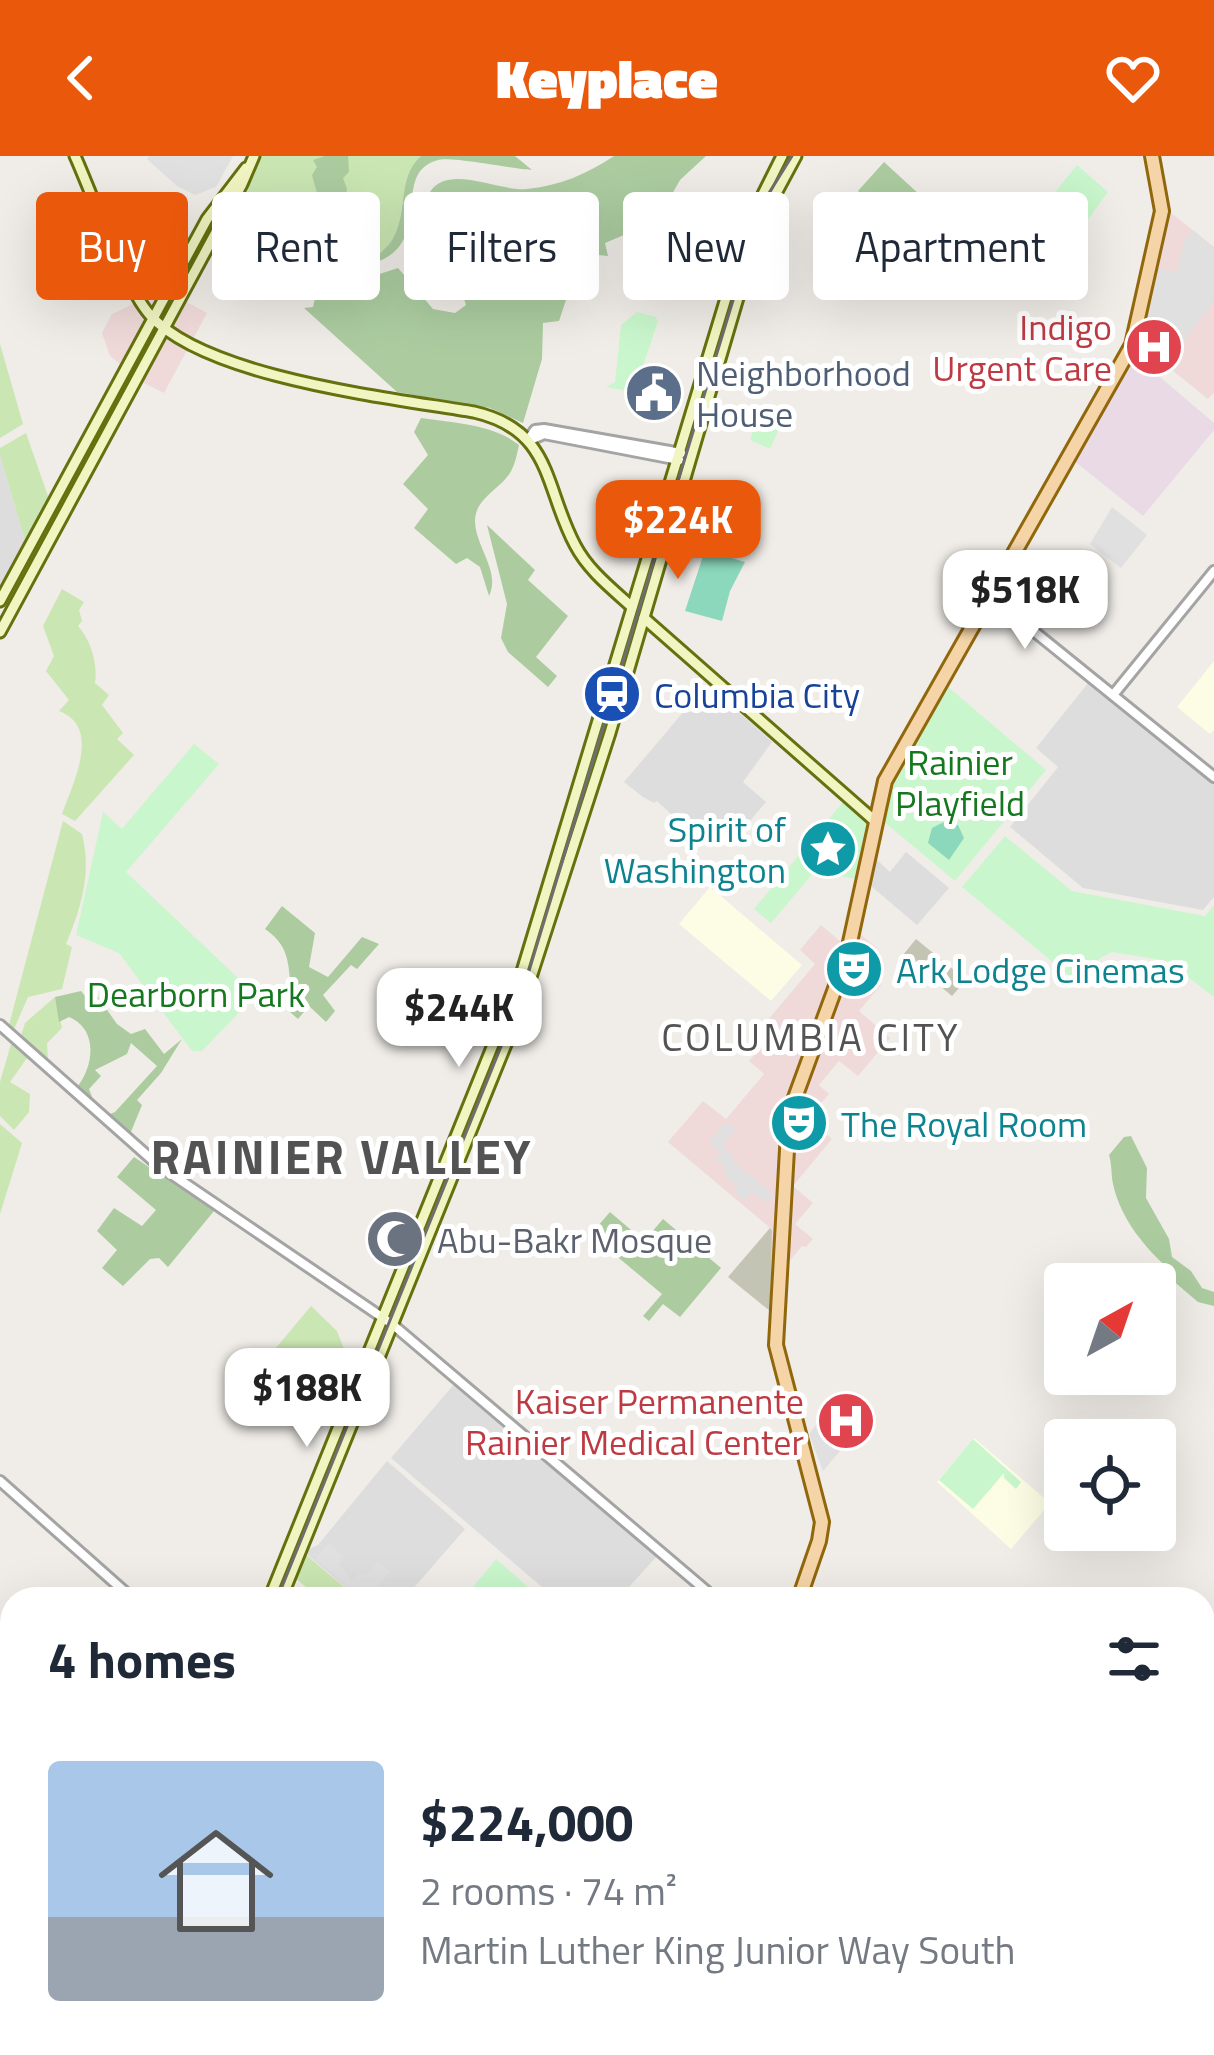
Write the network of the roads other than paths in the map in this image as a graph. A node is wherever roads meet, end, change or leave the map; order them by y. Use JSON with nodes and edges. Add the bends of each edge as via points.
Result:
{"nodes":[{"id":1,"x":75,"y":156,"type":"edge"},
{"id":2,"x":782,"y":156,"type":"edge"},
{"id":3,"x":796,"y":156,"type":"edge"},
{"id":4,"x":1152,"y":156,"type":"edge"},
{"id":5,"x":252,"y":160,"type":"edge"},
{"id":6,"x":161,"y":305,"type":"junction"},
{"id":7,"x":144,"y":308,"type":"junction"},
{"id":8,"x":153,"y":318,"type":"junction"},
{"id":9,"x":164,"y":328,"type":"junction"},
{"id":10,"x":528,"y":440,"type":"junction"},
{"id":11,"x":678,"y":456,"type":"junction"},
{"id":12,"x":691,"y":460,"type":"junction"},
{"id":13,"x":1214,"y":571,"type":"edge"},
{"id":14,"x":997,"y":580,"type":"junction"},
{"id":15,"x":989,"y":595,"type":"junction"},
{"id":16,"x":0,"y":601,"type":"edge"},
{"id":17,"x":632,"y":606,"type":"junction"},
{"id":18,"x":1008,"y":610,"type":"junction"},
{"id":19,"x":644,"y":618,"type":"junction"},
{"id":20,"x":0,"y":632,"type":"edge"},
{"id":21,"x":1113,"y":695,"type":"junction"},
{"id":22,"x":1214,"y":777,"type":"edge"},
{"id":23,"x":876,"y":822,"type":"junction"},
{"id":24,"x":0,"y":1025,"type":"edge"},
{"id":25,"x":382,"y":1316,"type":"junction"},
{"id":26,"x":392,"y":1324,"type":"junction"},
{"id":27,"x":0,"y":1480,"type":"edge"},
{"id":28,"x":120,"y":1587,"type":"edge"},
{"id":29,"x":274,"y":1587,"type":"edge"},
{"id":30,"x":286,"y":1587,"type":"edge"},
{"id":31,"x":702,"y":1587,"type":"edge"},
{"id":32,"x":804,"y":1587,"type":"edge"}],
"edges":[{"from":1,"to":7,"type":"main road"},
{"from":2,"to":11,"type":"main road","via":[[751,215]]},
{"from":3,"to":12,"type":"main road","via":[[760,223]]},
{"from":4,"to":14,"type":"main road","via":[[1162,211],[1134,340]]},
{"from":5,"to":6,"type":"main road","via":[[207,220]]},
{"from":5,"to":9,"type":"main road"},
{"from":6,"to":7,"type":"main road"},
{"from":6,"to":8,"type":"main road"},
{"from":7,"to":8,"type":"main road"},
{"from":8,"to":9,"type":"main road"},
{"from":8,"to":16,"type":"main road"},
{"from":9,"to":10,"type":"main road","via":[[253,368],[488,415]]},
{"from":9,"to":20,"type":"main road"},
{"from":10,"to":11,"type":"street","via":[[544,429]]},
{"from":10,"to":17,"type":"main road","via":[[579,552]]},
{"from":11,"to":12,"type":"street"},
{"from":11,"to":17,"type":"main road"},
{"from":12,"to":19,"type":"main road"},
{"from":13,"to":21,"type":"street"},
{"from":14,"to":15,"type":"main road"},
{"from":14,"to":18,"type":"main road"},
{"from":15,"to":18,"type":"street"},
{"from":15,"to":23,"type":"main road","via":[[885,781]]},
{"from":17,"to":19,"type":"main road"},
{"from":17,"to":25,"type":"main road","via":[[520,978]]},
{"from":18,"to":21,"type":"street"},
{"from":19,"to":23,"type":"main road"},
{"from":19,"to":26,"type":"main road","via":[[529,987]]},
{"from":21,"to":22,"type":"street"},
{"from":23,"to":32,"type":"main road","via":[[847,956],[785,1135],[776,1345],[822,1522]]},
{"from":24,"to":25,"type":"street","via":[[158,1165]]},
{"from":25,"to":26,"type":"street"},
{"from":25,"to":29,"type":"main road"},
{"from":26,"to":30,"type":"main road"},
{"from":26,"to":31,"type":"street"},
{"from":27,"to":28,"type":"street"}]}
